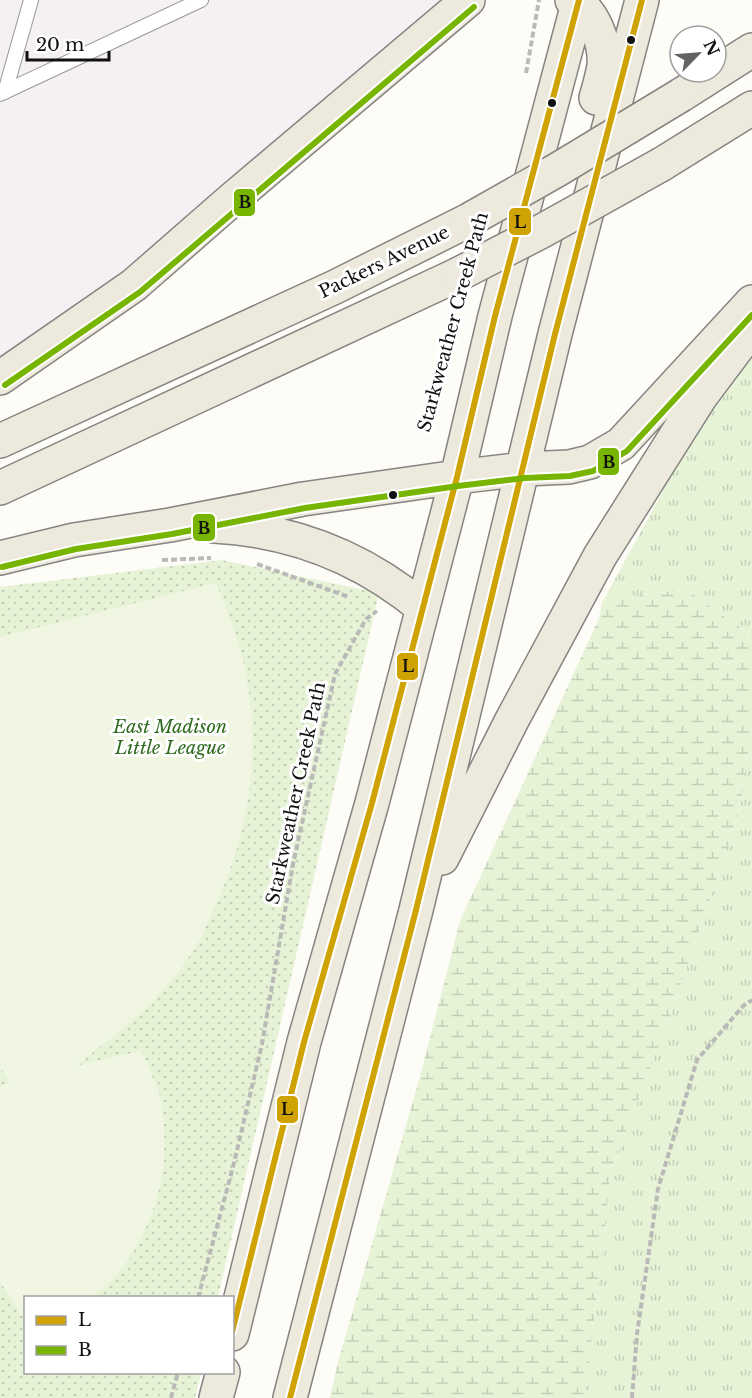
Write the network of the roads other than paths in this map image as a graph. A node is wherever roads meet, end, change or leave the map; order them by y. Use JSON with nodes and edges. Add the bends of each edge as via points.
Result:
{"nodes":[{"id":1,"x":31,"y":0,"type":"edge"},
{"id":2,"x":201,"y":0,"type":"edge"},
{"id":3,"x":642,"y":0,"type":"edge"},
{"id":4,"x":576,"y":1,"type":"edge"},
{"id":5,"x":469,"y":2,"type":"edge"},
{"id":6,"x":752,"y":50,"type":"edge"},
{"id":7,"x":3,"y":93,"type":"edge"},
{"id":8,"x":752,"y":108,"type":"edge"},
{"id":9,"x":752,"y":302,"type":"edge"},
{"id":10,"x":752,"y":328,"type":"edge"},
{"id":11,"x":555,"y":334,"type":"junction"},
{"id":12,"x":0,"y":378,"type":"edge"},
{"id":13,"x":0,"y":441,"type":"edge"},
{"id":14,"x":524,"y":469,"type":"junction"},
{"id":15,"x":457,"y":477,"type":"junction"},
{"id":16,"x":0,"y":488,"type":"edge"},
{"id":17,"x":170,"y":525,"type":"junction"},
{"id":18,"x":0,"y":558,"type":"edge"},
{"id":19,"x":423,"y":608,"type":"junction"},
{"id":20,"x":416,"y":910,"type":"junction"},
{"id":21,"x":234,"y":1326,"type":"edge"},
{"id":22,"x":222,"y":1374,"type":"edge"},
{"id":23,"x":216,"y":1398,"type":"edge"},
{"id":24,"x":290,"y":1398,"type":"edge"}],
"edges":[{"from":1,"to":7,"type":"lane"},
{"from":2,"to":7,"type":"lane"},
{"from":3,"to":11,"type":"main road"},
{"from":4,"to":11,"type":"main road","via":[[597,30],[604,64],[550,292],[549,314]]},
{"from":4,"to":15,"type":"main road"},
{"from":5,"to":12,"type":"main road","via":[[134,285]]},
{"from":6,"to":13,"type":"main road","name":"Packers Avenue","bridge":true,"via":[[565,166],[468,220],[335,287]]},
{"from":8,"to":16,"type":"main road","bridge":true,"via":[[662,164],[457,275]]},
{"from":9,"to":14,"type":"main road","via":[[621,444],[580,465]]},
{"from":10,"to":20,"type":"main road","via":[[701,396],[600,556]]},
{"from":11,"to":14,"type":"main road"},
{"from":14,"to":15,"type":"main road"},
{"from":14,"to":20,"type":"main road"},
{"from":15,"to":17,"type":"main road","via":[[280,502]]},
{"from":15,"to":19,"type":"main road"},
{"from":17,"to":18,"type":"main road","via":[[74,540]]},
{"from":17,"to":19,"type":"main road","via":[[245,528],[290,537],[357,562]]},
{"from":19,"to":21,"type":"main road","via":[[304,1041]]},
{"from":20,"to":24,"type":"main road"},
{"from":22,"to":23,"type":"main road"}]}
